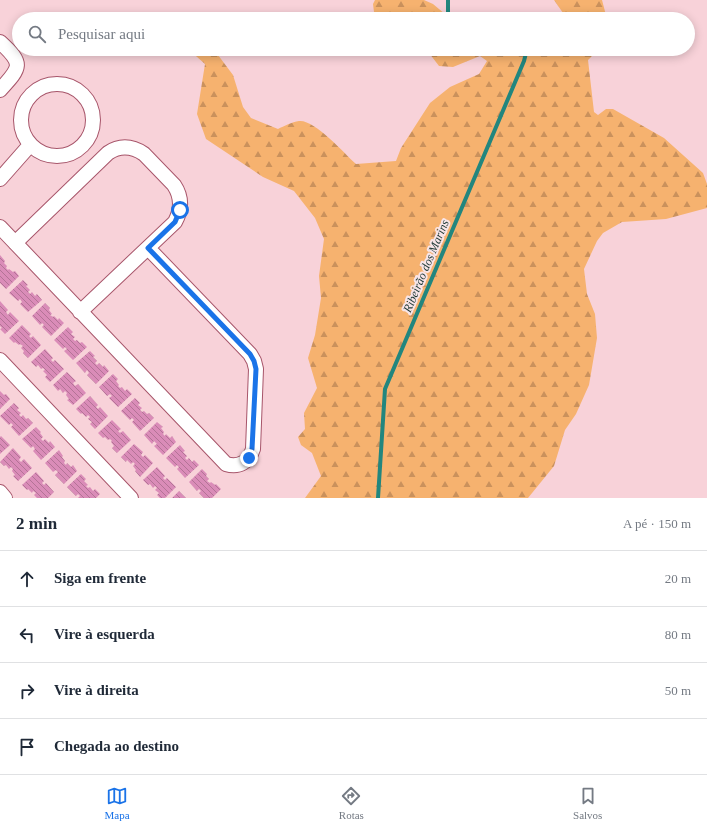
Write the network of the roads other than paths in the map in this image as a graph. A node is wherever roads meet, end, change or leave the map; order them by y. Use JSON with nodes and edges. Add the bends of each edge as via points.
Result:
{"nodes":[{"id":1,"x":0,"y":42,"type":"edge"},
{"id":2,"x":12,"y":54,"type":"edge"},
{"id":3,"x":14,"y":56,"type":"edge"},
{"id":4,"x":0,"y":90,"type":"edge"},
{"id":5,"x":30,"y":145,"type":"junction"},
{"id":6,"x":0,"y":179,"type":"edge"},
{"id":7,"x":0,"y":227,"type":"edge"},
{"id":8,"x":15,"y":243,"type":"junction"},
{"id":9,"x":148,"y":248,"type":"junction"},
{"id":10,"x":80,"y":312,"type":"junction"},
{"id":11,"x":0,"y":360,"type":"edge"},
{"id":12,"x":0,"y":492,"type":"edge"},
{"id":13,"x":5,"y":498,"type":"edge"},
{"id":14,"x":131,"y":498,"type":"edge"}],
"edges":[{"from":1,"to":2,"type":"street"},
{"from":3,"to":4,"type":"street","via":[[17,66],[13,76]]},
{"from":5,"to":5,"type":"street","via":[[44,155],[53,156],[70,154],[81,147],[89,137],[93,120],[92,111],[84,96],[77,90],[61,84],[44,87],[33,94],[24,104],[21,121],[22,130]]},
{"from":5,"to":6,"type":"street"},
{"from":7,"to":8,"type":"street"},
{"from":8,"to":9,"type":"street","via":[[108,153],[125,147],[144,154],[174,185],[180,197],[180,210],[175,222]]},
{"from":8,"to":10,"type":"street"},
{"from":9,"to":10,"type":"street"},
{"from":9,"to":10,"type":"street","via":[[254,361],[256,369],[252,449],[246,461],[237,466],[226,464]]},
{"from":11,"to":14,"type":"street"},
{"from":12,"to":13,"type":"street"}]}
